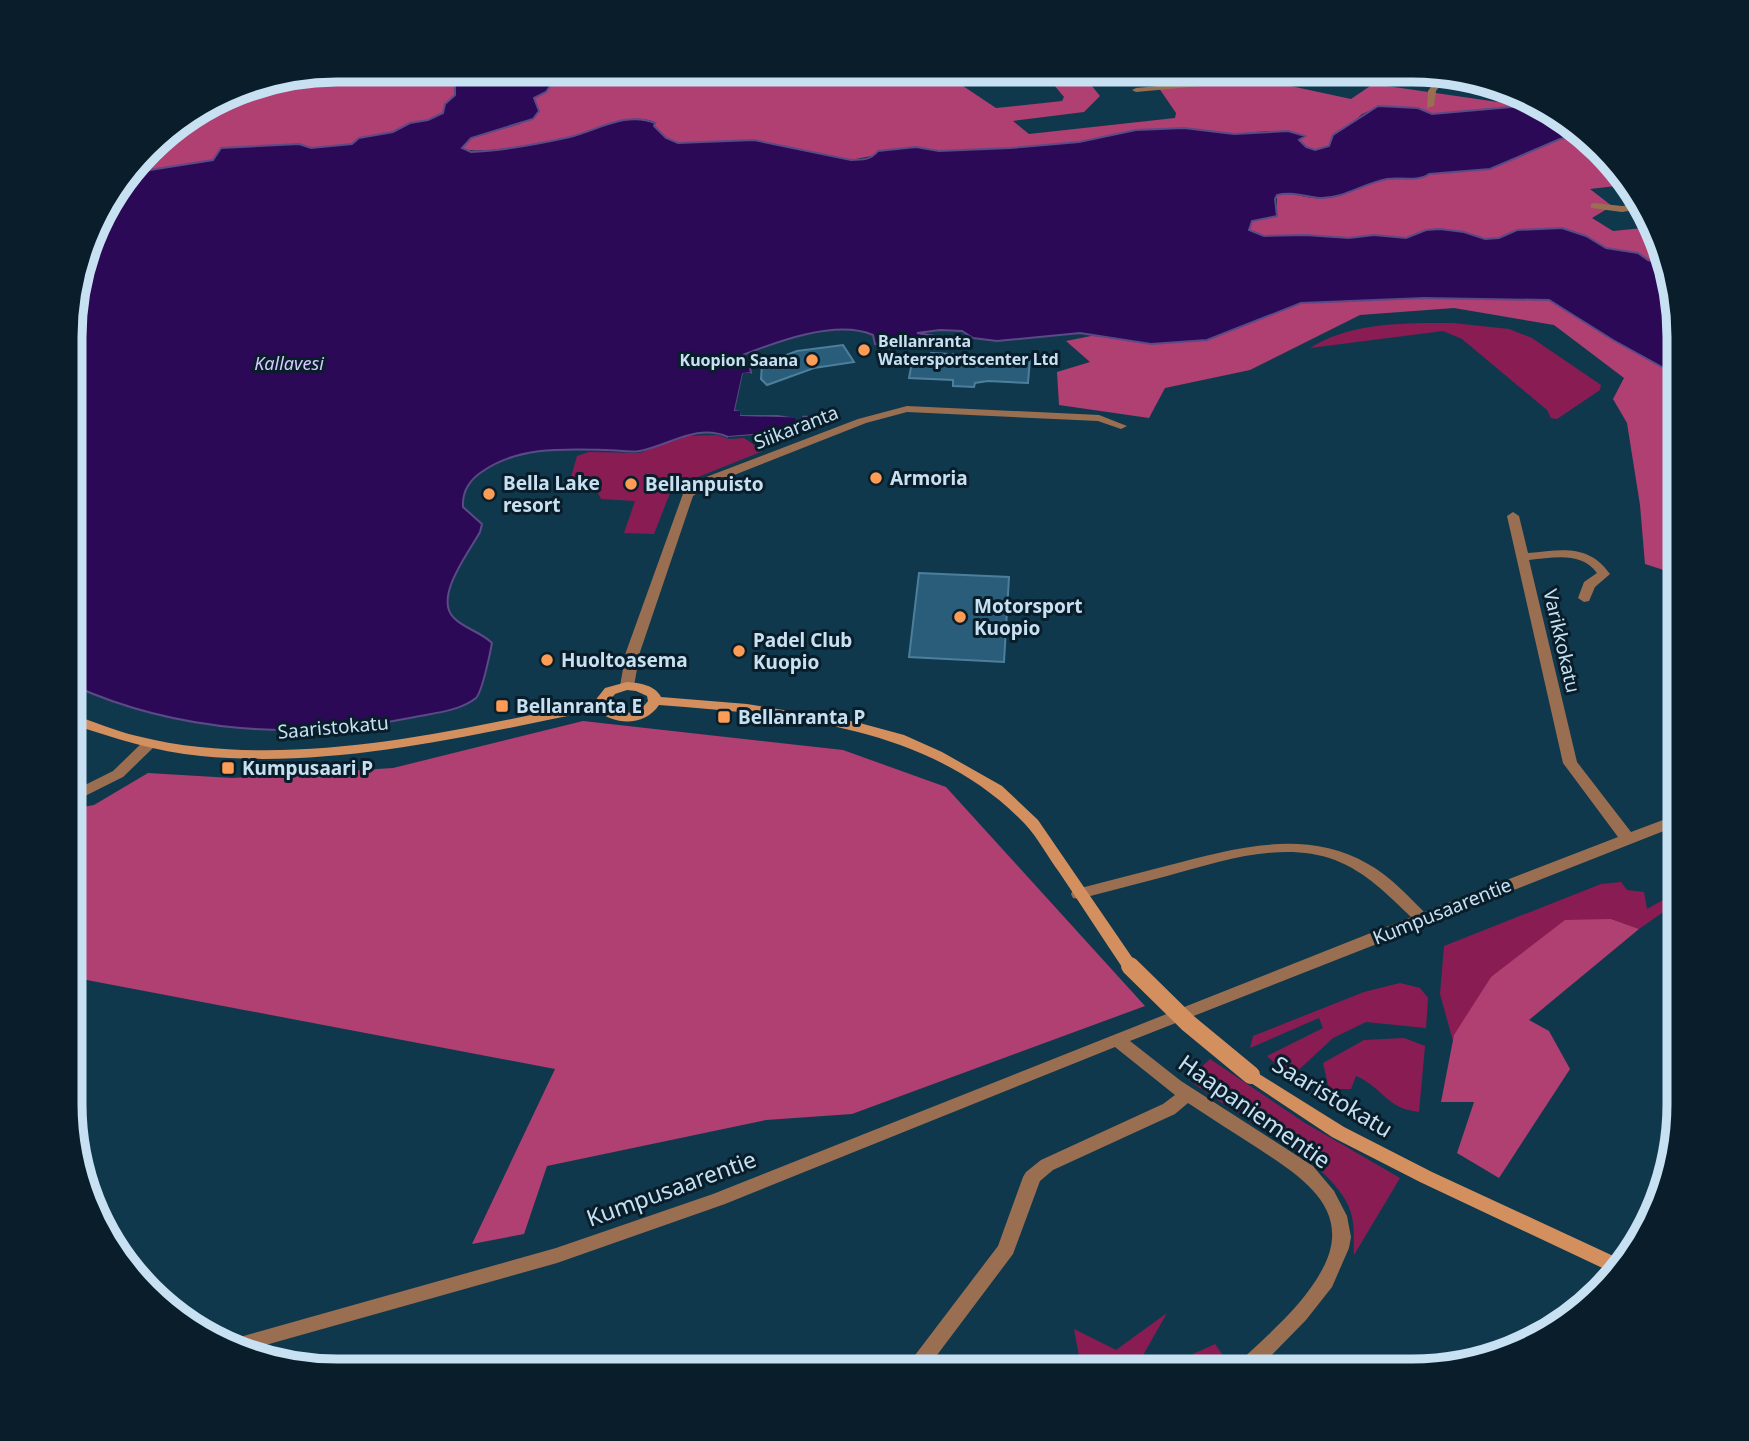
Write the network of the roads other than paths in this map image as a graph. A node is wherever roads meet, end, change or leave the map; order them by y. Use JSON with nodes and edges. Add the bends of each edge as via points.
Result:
{"nodes":[{"id":1,"x":1223,"y":82,"type":"edge"},
{"id":2,"x":1438,"y":84,"type":"edge"},
{"id":3,"x":1136,"y":90,"type":"dead end"},
{"id":4,"x":1430,"y":106,"type":"dead end"},
{"id":5,"x":1594,"y":206,"type":"dead end"},
{"id":6,"x":1632,"y":208,"type":"edge"},
{"id":7,"x":1121,"y":426,"type":"dead end"},
{"id":8,"x":1513,"y":516,"type":"dead end"},
{"id":9,"x":1522,"y":557,"type":"junction"},
{"id":10,"x":1584,"y":598,"type":"dead end"},
{"id":11,"x":627,"y":686,"type":"junction"},
{"id":12,"x":655,"y":701,"type":"junction"},
{"id":13,"x":600,"y":705,"type":"junction"},
{"id":14,"x":82,"y":723,"type":"edge"},
{"id":15,"x":149,"y":744,"type":"junction"},
{"id":16,"x":82,"y":792,"type":"edge"},
{"id":17,"x":1667,"y":823,"type":"edge"},
{"id":18,"x":1627,"y":838,"type":"junction"},
{"id":19,"x":1079,"y":894,"type":"junction"},
{"id":20,"x":1422,"y":919,"type":"junction"},
{"id":21,"x":1118,"y":1040,"type":"junction"},
{"id":22,"x":1188,"y":1094,"type":"junction"},
{"id":23,"x":1610,"y":1263,"type":"edge"},
{"id":24,"x":246,"y":1341,"type":"edge"},
{"id":25,"x":923,"y":1359,"type":"edge"},
{"id":26,"x":1255,"y":1359,"type":"edge"}],
"edges":[{"from":1,"to":3,"type":"street"},
{"from":2,"to":4,"type":"street"},
{"from":5,"to":6,"type":"street"},
{"from":7,"to":11,"type":"street","name":"Siikaranta","via":[[1099,418],[907,409],[862,421],[705,482],[688,494],[633,652]]},
{"from":8,"to":9,"type":"street"},
{"from":9,"to":10,"type":"street","name":"Varikkokatu","via":[[1580,555],[1598,563],[1604,574],[1589,585]]},
{"from":9,"to":18,"type":"street","name":"Varikkokatu","via":[[1570,762]]},
{"from":11,"to":12,"type":"main road","via":[[646,689]]},
{"from":11,"to":13,"type":"main road","via":[[608,693]]},
{"from":12,"to":13,"type":"main road","via":[[649,710],[633,717],[614,716]]},
{"from":12,"to":19,"type":"main road","name":"Saaristokatu","via":[[747,708],[900,738],[997,789],[1033,823]]},
{"from":13,"to":15,"type":"main road","name":"Saaristokatu","via":[[415,741],[285,754],[194,751]]},
{"from":14,"to":15,"type":"main road","name":"Saaristokatu"},
{"from":15,"to":16,"type":"street","via":[[118,774]]},
{"from":17,"to":18,"type":"street","name":"Kumpusaarentie"},
{"from":18,"to":20,"type":"street","name":"Kumpusaarentie"},
{"from":19,"to":20,"type":"street","via":[[1237,853],[1298,848],[1329,853],[1361,866]]},
{"from":19,"to":23,"type":"main road","name":"Saaristokatu","bridge":true,"via":[[1130,966],[1168,1007],[1251,1075],[1349,1137]]},
{"from":20,"to":21,"type":"street","name":"Kumpusaarentie"},
{"from":21,"to":22,"type":"street","name":"Haapaniementie"},
{"from":21,"to":24,"type":"street","name":"Kumpusaarentie","via":[[719,1199],[557,1255]]},
{"from":22,"to":25,"type":"street","via":[[1169,1109],[1032,1177],[1006,1249]]},
{"from":22,"to":26,"type":"street","name":"Haapaniementie","via":[[1307,1171],[1322,1185],[1339,1219],[1341,1247],[1327,1278]]}]}
